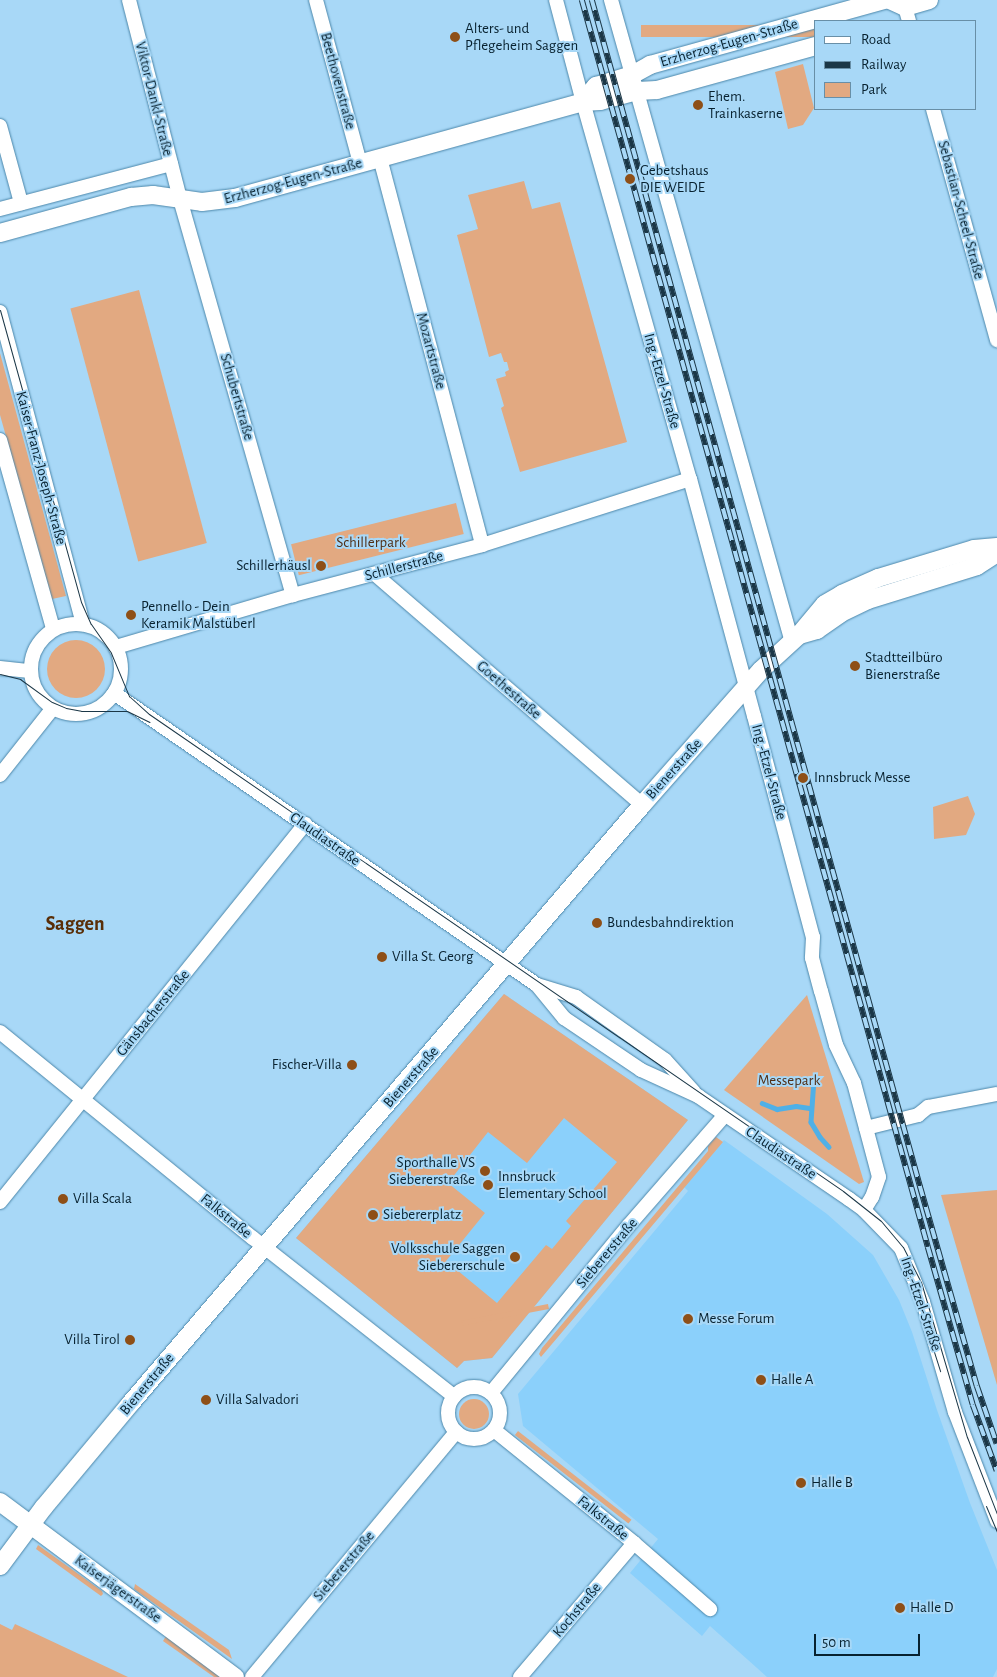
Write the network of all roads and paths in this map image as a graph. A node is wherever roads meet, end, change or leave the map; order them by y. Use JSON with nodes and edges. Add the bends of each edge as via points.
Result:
{"nodes":[{"id":1,"x":129,"y":0,"type":"edge"},
{"id":2,"x":316,"y":0,"type":"edge"},
{"id":3,"x":556,"y":0,"type":"edge"},
{"id":4,"x":611,"y":0,"type":"edge"},
{"id":5,"x":884,"y":0,"type":"edge"},
{"id":6,"x":929,"y":0,"type":"edge"},
{"id":7,"x":900,"y":10,"type":"edge"},
{"id":8,"x":814,"y":47,"type":"edge"},
{"id":9,"x":635,"y":83,"type":"junction"},
{"id":10,"x":583,"y":102,"type":"junction"},
{"id":11,"x":933,"y":110,"type":"edge"},
{"id":12,"x":0,"y":126,"type":"edge"},
{"id":13,"x":380,"y":158,"type":"junction"},
{"id":14,"x":360,"y":163,"type":"junction"},
{"id":15,"x":171,"y":164,"type":"junction"},
{"id":16,"x":180,"y":199,"type":"junction"},
{"id":17,"x":21,"y":203,"type":"junction"},
{"id":18,"x":0,"y":209,"type":"edge"},
{"id":19,"x":0,"y":233,"type":"edge"},
{"id":20,"x":0,"y":312,"type":"edge"},
{"id":21,"x":997,"y":340,"type":"edge"},
{"id":22,"x":0,"y":440,"type":"edge"},
{"id":23,"x":690,"y":479,"type":"junction"},
{"id":24,"x":482,"y":545,"type":"junction"},
{"id":25,"x":997,"y":547,"type":"edge"},
{"id":26,"x":997,"y":553,"type":"edge"},
{"id":27,"x":376,"y":574,"type":"junction"},
{"id":28,"x":293,"y":595,"type":"junction"},
{"id":29,"x":83,"y":624,"type":"junction"},
{"id":30,"x":53,"y":629,"type":"junction"},
{"id":31,"x":796,"y":638,"type":"junction"},
{"id":32,"x":116,"y":647,"type":"junction"},
{"id":33,"x":0,"y":668,"type":"edge"},
{"id":34,"x":30,"y":670,"type":"junction"},
{"id":35,"x":746,"y":688,"type":"junction"},
{"id":36,"x":114,"y":693,"type":"junction"},
{"id":37,"x":53,"y":708,"type":"junction"},
{"id":38,"x":0,"y":775,"type":"edge"},
{"id":39,"x":642,"y":805,"type":"junction"},
{"id":40,"x":305,"y":824,"type":"junction"},
{"id":41,"x":507,"y":964,"type":"junction"},
{"id":42,"x":537,"y":985,"type":"junction"},
{"id":43,"x":0,"y":1032,"type":"edge"},
{"id":44,"x":997,"y":1094,"type":"edge"},
{"id":45,"x":698,"y":1096,"type":"junction"},
{"id":46,"x":83,"y":1100,"type":"junction"},
{"id":47,"x":725,"y":1115,"type":"junction"},
{"id":48,"x":866,"y":1128,"type":"junction"},
{"id":49,"x":0,"y":1202,"type":"edge"},
{"id":50,"x":864,"y":1210,"type":"junction"},
{"id":51,"x":264,"y":1246,"type":"junction"},
{"id":52,"x":491,"y":1393,"type":"junction"},
{"id":53,"x":454,"y":1396,"type":"junction"},
{"id":54,"x":494,"y":1430,"type":"junction"},
{"id":55,"x":456,"y":1432,"type":"junction"},
{"id":56,"x":0,"y":1502,"type":"edge"},
{"id":57,"x":997,"y":1521,"type":"edge"},
{"id":58,"x":30,"y":1525,"type":"junction"},
{"id":59,"x":634,"y":1543,"type":"junction"},
{"id":60,"x":0,"y":1566,"type":"edge"},
{"id":61,"x":710,"y":1609,"type":"dead end"},
{"id":62,"x":235,"y":1677,"type":"edge"},
{"id":63,"x":252,"y":1677,"type":"edge"},
{"id":64,"x":520,"y":1677,"type":"edge"}],
"edges":[{"from":1,"to":15,"type":"street","name":"Viktor-Dankl-Straße"},
{"from":2,"to":14,"type":"street","name":"Beethovenstraße"},
{"from":3,"to":10,"type":"street","name":"Ing.-Etzel-Straße"},
{"from":4,"to":9,"type":"street"},
{"from":5,"to":9,"type":"street","name":"Erzherzog-Eugen-Straße","via":[[650,65]]},
{"from":6,"to":7,"type":"street"},
{"from":8,"to":9,"type":"street","name":"Erzherzog-Eugen-Straße","via":[[657,90]]},
{"from":9,"to":10,"type":"street","name":"Erzherzog-Eugen-Straße","via":[[600,101]]},
{"from":9,"to":31,"type":"street","via":[[754,507]]},
{"from":10,"to":13,"type":"street","name":"Erzherzog-Eugen-Straße"},
{"from":10,"to":23,"type":"street","name":"Ing.-Etzel-Straße"},
{"from":11,"to":21,"type":"street","name":"Sebastian-Scheel-Straße"},
{"from":12,"to":17,"type":"street"},
{"from":13,"to":14,"type":"street","name":"Erzherzog-Eugen-Straße"},
{"from":13,"to":24,"type":"street","name":"Mozartstraße"},
{"from":14,"to":16,"type":"street","name":"Erzherzog-Eugen-Straße","via":[[224,200]]},
{"from":15,"to":16,"type":"street","name":"Viktor-Dankl-Straße"},
{"from":15,"to":17,"type":"street"},
{"from":16,"to":19,"type":"street","name":"Erzherzog-Eugen-Straße","via":[[153,195],[131,197]]},
{"from":16,"to":28,"type":"street","name":"Schubertstraße"},
{"from":17,"to":18,"type":"street"},
{"from":20,"to":29,"type":"street","name":"Kaiser-Franz-Joseph-Straße"},
{"from":22,"to":30,"type":"street","name":"Kaiser-Franz-Joseph-Straße"},
{"from":23,"to":24,"type":"street","name":"Schillerstraße"},
{"from":23,"to":35,"type":"street","name":"Ing.-Etzel-Straße"},
{"from":24,"to":27,"type":"street","name":"Schillerstraße"},
{"from":25,"to":31,"type":"street","name":"Bienerstraße","via":[[974,549],[864,584],[825,604]]},
{"from":26,"to":31,"type":"street","name":"Bienerstraße","via":[[977,566],[868,600],[817,630]]},
{"from":27,"to":28,"type":"street","name":"Schillerstraße"},
{"from":27,"to":39,"type":"street","name":"Goethestraße"},
{"from":28,"to":32,"type":"street","name":"Schillerstraße"},
{"from":29,"to":30,"type":"street","via":[[67,624]]},
{"from":29,"to":32,"type":"street","via":[[103,632]]},
{"from":30,"to":34,"type":"street","via":[[36,647]]},
{"from":31,"to":35,"type":"street","name":"Bienerstraße"},
{"from":32,"to":36,"type":"street","via":[[121,666]]},
{"from":33,"to":34,"type":"street"},
{"from":34,"to":37,"type":"street","via":[[38,693]]},
{"from":35,"to":39,"type":"street","name":"Bienerstraße"},
{"from":35,"to":48,"type":"street","name":"Ing.-Etzel-Straße","via":[[813,937],[812,958],[821,1008],[832,1045],[854,1083]]},
{"from":36,"to":37,"type":"street","via":[[107,702],[86,713],[69,713]]},
{"from":36,"to":40,"type":"street","name":"Claudiastraße"},
{"from":37,"to":38,"type":"street"},
{"from":39,"to":41,"type":"street","name":"Bienerstraße"},
{"from":40,"to":41,"type":"street","name":"Claudiastraße"},
{"from":40,"to":46,"type":"street","name":"Gänsbacherstraße"},
{"from":41,"to":42,"type":"street","name":"Claudiastraße"},
{"from":41,"to":51,"type":"street","name":"Bienerstraße"},
{"from":42,"to":45,"type":"street","name":"Claudiastraße","via":[[564,1018],[643,1072]]},
{"from":42,"to":45,"type":"street","name":"Claudiastraße","via":[[576,997],[665,1060]]},
{"from":43,"to":46,"type":"street","name":"Falkstraße"},
{"from":44,"to":48,"type":"street","via":[[928,1107],[918,1115]]},
{"from":45,"to":47,"type":"street","name":"Claudiastraße"},
{"from":46,"to":49,"type":"street","name":"Gänsbacherstraße"},
{"from":46,"to":51,"type":"street","name":"Falkstraße"},
{"from":47,"to":50,"type":"street","name":"Claudiastraße"},
{"from":47,"to":52,"type":"street","name":"Siebererstraße","via":[[629,1225]]},
{"from":48,"to":50,"type":"street","name":"Ing.-Etzel-Straße","via":[[879,1176]]},
{"from":50,"to":57,"type":"street","name":"Ing.-Etzel-Straße","via":[[901,1248],[910,1268],[955,1412]]},
{"from":51,"to":53,"type":"street","name":"Falkstraße"},
{"from":51,"to":58,"type":"street","name":"Bienerstraße"},
{"from":52,"to":53,"type":"street","via":[[468,1387]]},
{"from":52,"to":54,"type":"street","via":[[500,1407]]},
{"from":53,"to":55,"type":"street","via":[[448,1410],[451,1426]]},
{"from":54,"to":55,"type":"street","via":[[488,1436],[471,1439]]},
{"from":54,"to":59,"type":"street","name":"Falkstraße"},
{"from":55,"to":63,"type":"street","name":"Siebererstraße"},
{"from":56,"to":58,"type":"street","name":"Kaiserjägerstraße"},
{"from":58,"to":60,"type":"street","name":"Bienerstraße"},
{"from":58,"to":62,"type":"street","name":"Kaiserjägerstraße"},
{"from":59,"to":61,"type":"street","name":"Falkstraße"},
{"from":59,"to":64,"type":"street","name":"Kochstraße"}]}
